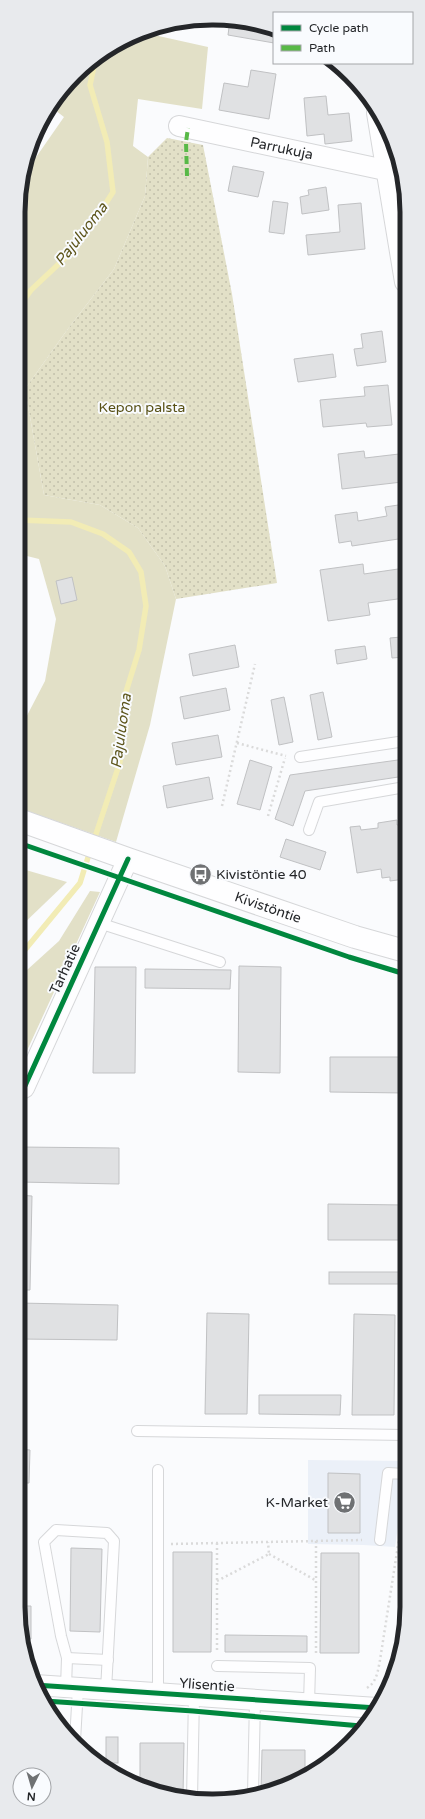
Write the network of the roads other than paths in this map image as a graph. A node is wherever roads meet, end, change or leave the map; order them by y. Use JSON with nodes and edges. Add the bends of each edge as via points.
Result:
{"nodes":[{"id":1,"x":179,"y":126,"type":"dead end"},
{"id":2,"x":379,"y":126,"type":"edge"},
{"id":3,"x":385,"y":170,"type":"junction"},
{"id":4,"x":400,"y":254,"type":"edge"},
{"id":5,"x":400,"y":742,"type":"edge"},
{"id":6,"x":300,"y":757,"type":"road end"},
{"id":7,"x":400,"y":788,"type":"edge"},
{"id":8,"x":28,"y":823,"type":"edge"},
{"id":9,"x":309,"y":830,"type":"dead end"},
{"id":10,"x":119,"y":856,"type":"junction"},
{"id":11,"x":99,"y":923,"type":"junction"},
{"id":12,"x":400,"y":950,"type":"edge"},
{"id":13,"x":220,"y":962,"type":"dead end"},
{"id":14,"x":25,"y":1087,"type":"edge"},
{"id":15,"x":137,"y":1431,"type":"dead end"},
{"id":16,"x":400,"y":1434,"type":"edge"},
{"id":17,"x":158,"y":1470,"type":"dead end"},
{"id":18,"x":400,"y":1474,"type":"edge"},
{"id":19,"x":380,"y":1540,"type":"dead end"},
{"id":20,"x":67,"y":1658,"type":"junction"},
{"id":21,"x":108,"y":1660,"type":"junction"},
{"id":22,"x":217,"y":1666,"type":"road end"},
{"id":23,"x":42,"y":1685,"type":"edge"},
{"id":24,"x":72,"y":1687,"type":"junction"},
{"id":25,"x":106,"y":1690,"type":"junction"},
{"id":26,"x":158,"y":1693,"type":"junction"},
{"id":27,"x":194,"y":1696,"type":"junction"},
{"id":28,"x":255,"y":1700,"type":"junction"},
{"id":29,"x":309,"y":1704,"type":"junction"},
{"id":30,"x":370,"y":1708,"type":"edge"},
{"id":31,"x":74,"y":1733,"type":"edge"},
{"id":32,"x":253,"y":1789,"type":"edge"},
{"id":33,"x":192,"y":1793,"type":"edge"}],
"edges":[{"from":1,"to":3,"type":"street","name":"Parrukuja"},
{"from":2,"to":3,"type":"street"},
{"from":3,"to":4,"type":"street"},
{"from":5,"to":6,"type":"lane"},
{"from":7,"to":9,"type":"lane","via":[[319,802]]},
{"from":8,"to":10,"type":"main road","name":"Kivistöntie"},
{"from":10,"to":11,"type":"street","name":"Tarhatie"},
{"from":10,"to":12,"type":"main road","name":"Kivistöntie","via":[[355,937]]},
{"from":11,"to":13,"type":"lane"},
{"from":11,"to":14,"type":"street","name":"Tarhatie"},
{"from":15,"to":16,"type":"lane"},
{"from":17,"to":26,"type":"lane"},
{"from":18,"to":19,"type":"lane","via":[[388,1473]]},
{"from":20,"to":21,"type":"lane"},
{"from":20,"to":21,"type":"lane","via":[[44,1542],[56,1530],[106,1533],[114,1541]]},
{"from":20,"to":24,"type":"lane"},
{"from":21,"to":25,"type":"lane"},
{"from":22,"to":29,"type":"lane","via":[[310,1668]]},
{"from":23,"to":24,"type":"street","name":"Ylisentie"},
{"from":24,"to":25,"type":"street","name":"Ylisentie"},
{"from":24,"to":31,"type":"lane"},
{"from":25,"to":26,"type":"street","name":"Ylisentie"},
{"from":26,"to":27,"type":"street","name":"Ylisentie"},
{"from":27,"to":28,"type":"street","name":"Ylisentie"},
{"from":27,"to":33,"type":"lane"},
{"from":28,"to":29,"type":"street","name":"Ylisentie"},
{"from":28,"to":32,"type":"lane"},
{"from":29,"to":30,"type":"street","name":"Ylisentie"}]}
